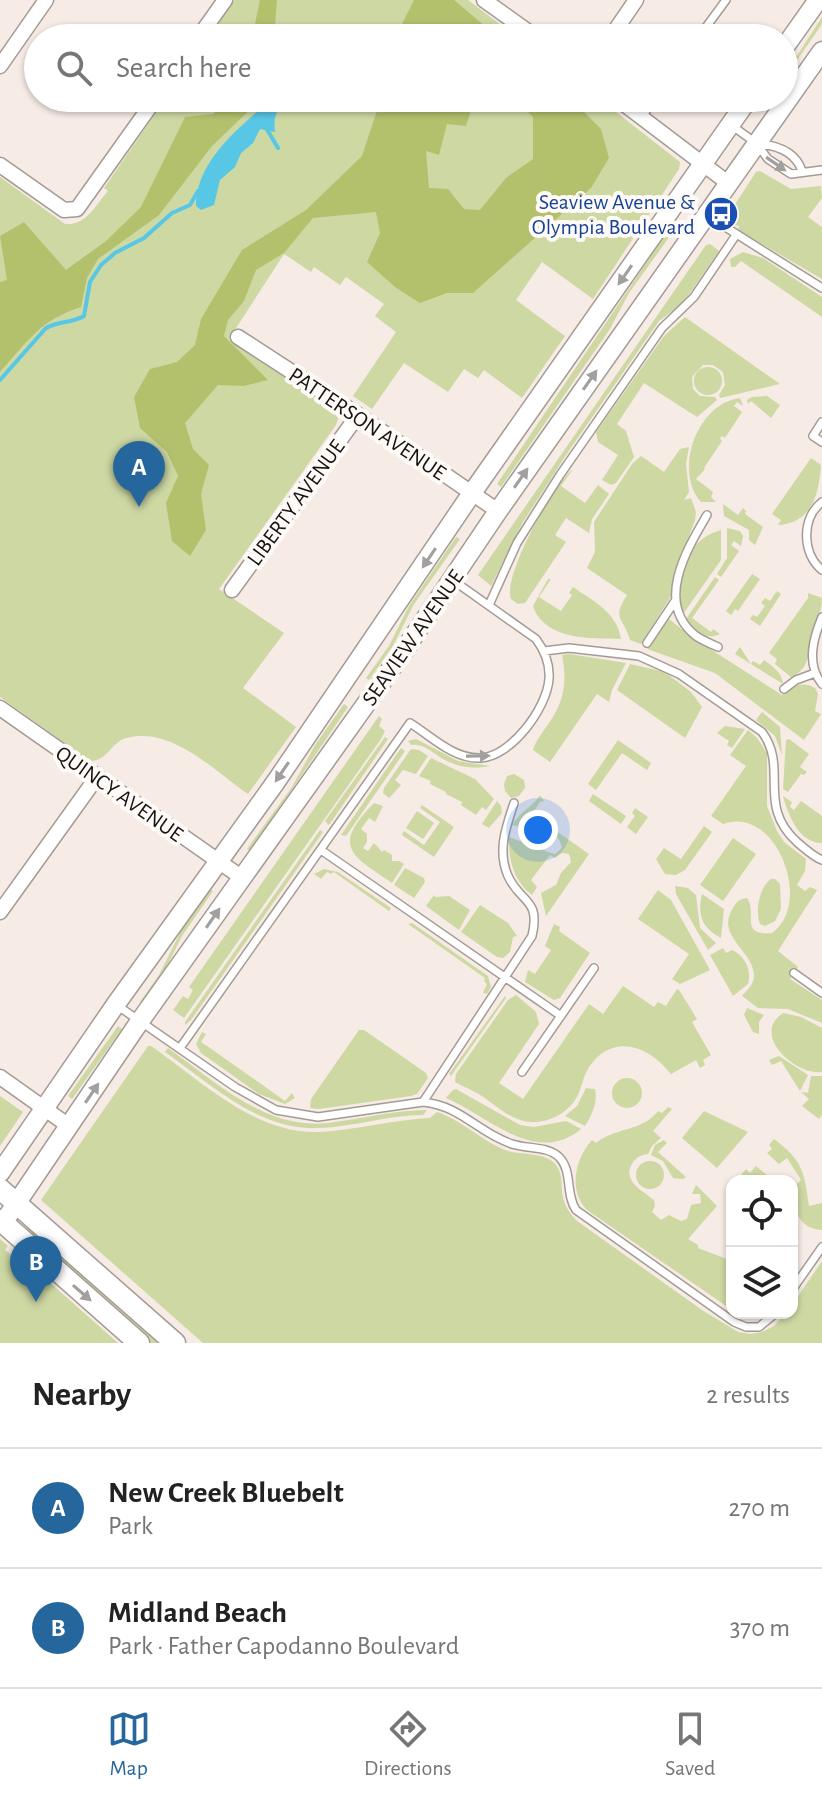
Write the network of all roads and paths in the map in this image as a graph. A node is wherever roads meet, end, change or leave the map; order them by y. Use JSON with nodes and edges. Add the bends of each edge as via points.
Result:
{"nodes":[{"id":1,"x":46,"y":0,"type":"edge"},
{"id":2,"x":225,"y":0,"type":"edge"},
{"id":3,"x":484,"y":0,"type":"edge"},
{"id":4,"x":636,"y":0,"type":"edge"},
{"id":5,"x":726,"y":0,"type":"edge"},
{"id":6,"x":818,"y":0,"type":"edge"},
{"id":7,"x":29,"y":24,"type":"edge"},
{"id":8,"x":208,"y":24,"type":"edge"},
{"id":9,"x":517,"y":24,"type":"edge"},
{"id":10,"x":620,"y":24,"type":"edge"},
{"id":11,"x":708,"y":24,"type":"edge"},
{"id":12,"x":798,"y":28,"type":"edge"},
{"id":13,"x":24,"y":32,"type":"edge"},
{"id":14,"x":822,"y":51,"type":"edge"},
{"id":15,"x":0,"y":66,"type":"edge"},
{"id":16,"x":798,"y":84,"type":"edge"},
{"id":17,"x":146,"y":112,"type":"edge"},
{"id":18,"x":634,"y":112,"type":"edge"},
{"id":19,"x":645,"y":112,"type":"edge"},
{"id":20,"x":739,"y":112,"type":"edge"},
{"id":21,"x":778,"y":112,"type":"edge"},
{"id":22,"x":641,"y":118,"type":"junction"},
{"id":23,"x":730,"y":124,"type":"junction"},
{"id":24,"x":756,"y":143,"type":"junction"},
{"id":25,"x":0,"y":165,"type":"edge"},
{"id":26,"x":702,"y":165,"type":"junction"},
{"id":27,"x":822,"y":170,"type":"edge"},
{"id":28,"x":802,"y":171,"type":"junction"},
{"id":29,"x":728,"y":183,"type":"junction"},
{"id":30,"x":706,"y":214,"type":"junction"},
{"id":31,"x":736,"y":235,"type":"junction"},
{"id":32,"x":822,"y":288,"type":"edge"},
{"id":33,"x":238,"y":337,"type":"dead end"},
{"id":34,"x":358,"y":415,"type":"junction"},
{"id":35,"x":822,"y":422,"type":"edge"},
{"id":36,"x":822,"y":442,"type":"edge"},
{"id":37,"x":472,"y":493,"type":"junction"},
{"id":38,"x":822,"y":502,"type":"edge"},
{"id":39,"x":498,"y":511,"type":"junction"},
{"id":40,"x":707,"y":515,"type":"dead end"},
{"id":41,"x":822,"y":570,"type":"edge"},
{"id":42,"x":452,"y":579,"type":"junction"},
{"id":43,"x":232,"y":590,"type":"dead end"},
{"id":44,"x":676,"y":599,"type":"junction"},
{"id":45,"x":489,"y":605,"type":"junction"},
{"id":46,"x":822,"y":617,"type":"edge"},
{"id":47,"x":647,"y":643,"type":"dead end"},
{"id":48,"x":718,"y":647,"type":"dead end"},
{"id":49,"x":544,"y":651,"type":"junction"},
{"id":50,"x":815,"y":673,"type":"junction"},
{"id":51,"x":345,"y":680,"type":"junction"},
{"id":52,"x":822,"y":684,"type":"edge"},
{"id":53,"x":784,"y":689,"type":"dead end"},
{"id":54,"x":371,"y":697,"type":"junction"},
{"id":55,"x":0,"y":708,"type":"edge"},
{"id":56,"x":97,"y":777,"type":"junction"},
{"id":57,"x":514,"y":803,"type":"dead end"},
{"id":58,"x":321,"y":850,"type":"junction"},
{"id":59,"x":822,"y":860,"type":"edge"},
{"id":60,"x":218,"y":861,"type":"junction"},
{"id":61,"x":241,"y":877,"type":"junction"},
{"id":62,"x":0,"y":912,"type":"edge"},
{"id":63,"x":594,"y":968,"type":"dead end"},
{"id":64,"x":794,"y":973,"type":"dead end"},
{"id":65,"x":506,"y":978,"type":"junction"},
{"id":66,"x":822,"y":993,"type":"edge"},
{"id":67,"x":116,"y":1004,"type":"junction"},
{"id":68,"x":561,"y":1016,"type":"junction"},
{"id":69,"x":140,"y":1021,"type":"junction"},
{"id":70,"x":180,"y":1048,"type":"junction"},
{"id":71,"x":522,"y":1072,"type":"dead end"},
{"id":72,"x":0,"y":1077,"type":"edge"},
{"id":73,"x":423,"y":1102,"type":"junction"},
{"id":74,"x":45,"y":1108,"type":"junction"},
{"id":75,"x":69,"y":1126,"type":"junction"},
{"id":76,"x":0,"y":1173,"type":"edge"},
{"id":77,"x":0,"y":1189,"type":"edge"},
{"id":78,"x":17,"y":1204,"type":"junction"},
{"id":79,"x":2,"y":1222,"type":"edge"},
{"id":80,"x":822,"y":1247,"type":"edge"},
{"id":81,"x":798,"y":1281,"type":"edge"},
{"id":82,"x":726,"y":1316,"type":"edge"},
{"id":83,"x":730,"y":1319,"type":"edge"},
{"id":84,"x":769,"y":1319,"type":"edge"},
{"id":85,"x":139,"y":1343,"type":"edge"},
{"id":86,"x":175,"y":1343,"type":"edge"}],
"edges":[{"from":1,"to":7,"type":"street"},
{"from":2,"to":8,"type":"street"},
{"from":3,"to":9,"type":"street"},
{"from":4,"to":10,"type":"street"},
{"from":5,"to":11,"type":"lane"},
{"from":6,"to":12,"type":"street"},
{"from":13,"to":15,"type":"street"},
{"from":14,"to":16,"type":"street","name":"SEAVIEW AVENUE"},
{"from":17,"to":25,"type":"street","via":[[73,211]]},
{"from":18,"to":22,"type":"street"},
{"from":19,"to":22,"type":"lane"},
{"from":20,"to":23,"type":"street","name":"SEAVIEW AVENUE"},
{"from":21,"to":24,"type":"street","name":"SEAVIEW AVENUE"},
{"from":22,"to":26,"type":"street"},
{"from":23,"to":24,"type":"lane"},
{"from":23,"to":26,"type":"street","name":"SEAVIEW AVENUE"},
{"from":24,"to":28,"type":"lane","via":[[777,146],[798,160]]},
{"from":24,"to":28,"type":"lane","one_way":true,"via":[[768,159],[791,174]]},
{"from":24,"to":29,"type":"street","name":"SEAVIEW AVENUE"},
{"from":26,"to":29,"type":"street"},
{"from":26,"to":37,"type":"street","name":"SEAVIEW AVENUE","one_way":true},
{"from":27,"to":28,"type":"lane"},
{"from":29,"to":30,"type":"street","name":"SEAVIEW AVENUE"},
{"from":30,"to":31,"type":"lane"},
{"from":39,"to":30,"type":"street","name":"SEAVIEW AVENUE","one_way":true},
{"from":31,"to":32,"type":"lane"},
{"from":31,"to":45,"type":"lane","via":[[694,297],[662,328],[560,475],[517,543]]},
{"from":33,"to":34,"type":"street","name":"PATTERSON AVENUE"},
{"from":34,"to":37,"type":"street","name":"PATTERSON AVENUE"},
{"from":34,"to":43,"type":"street","name":"LIBERTY AVENUE"},
{"from":35,"to":36,"type":"lane","via":[[813,436]]},
{"from":37,"to":39,"type":"street","name":"PATTERSON AVENUE"},
{"from":37,"to":51,"type":"street","name":"SEAVIEW AVENUE","one_way":true},
{"from":38,"to":41,"type":"lane","via":[[811,517],[807,537],[811,557]]},
{"from":39,"to":42,"type":"street","name":"SEAVIEW AVENUE"},
{"from":40,"to":44,"type":"lane","via":[[680,566]]},
{"from":42,"to":45,"type":"lane"},
{"from":42,"to":54,"type":"street","name":"SEAVIEW AVENUE"},
{"from":44,"to":47,"type":"lane"},
{"from":44,"to":48,"type":"lane","via":[[684,623]]},
{"from":45,"to":49,"type":"lane","via":[[529,633]]},
{"from":46,"to":50,"type":"lane","via":[[812,654]]},
{"from":58,"to":49,"type":"lane","one_way":true,"via":[[410,723],[466,756],[486,757],[520,736],[545,696],[549,672]]},
{"from":49,"to":59,"type":"lane","via":[[569,648],[639,656],[679,674],[762,732],[774,756],[778,816],[789,835]]},
{"from":50,"to":52,"type":"lane"},
{"from":50,"to":53,"type":"lane"},
{"from":51,"to":54,"type":"street"},
{"from":51,"to":60,"type":"street","name":"SEAVIEW AVENUE","one_way":true},
{"from":54,"to":61,"type":"street","name":"SEAVIEW AVENUE"},
{"from":55,"to":56,"type":"street","name":"QUINCY AVENUE"},
{"from":56,"to":60,"type":"street","name":"QUINCY AVENUE"},
{"from":56,"to":62,"type":"street"},
{"from":57,"to":65,"type":"lane","via":[[503,857],[513,885],[532,905],[534,925]]},
{"from":58,"to":65,"type":"lane"},
{"from":58,"to":70,"type":"lane"},
{"from":60,"to":61,"type":"street","name":"QUINCY AVENUE"},
{"from":60,"to":67,"type":"street","name":"SEAVIEW AVENUE"},
{"from":69,"to":61,"type":"street","name":"SEAVIEW AVENUE","one_way":true},
{"from":63,"to":68,"type":"lane"},
{"from":64,"to":66,"type":"lane"},
{"from":65,"to":68,"type":"lane"},
{"from":65,"to":73,"type":"lane"},
{"from":67,"to":69,"type":"lane"},
{"from":67,"to":74,"type":"street","name":"SEAVIEW AVENUE"},
{"from":68,"to":71,"type":"lane"},
{"from":69,"to":70,"type":"lane"},
{"from":75,"to":69,"type":"street","name":"SEAVIEW AVENUE","one_way":true},
{"from":70,"to":73,"type":"lane","via":[[259,1102],[292,1114],[318,1117]]},
{"from":72,"to":74,"type":"street"},
{"from":73,"to":82,"type":"lane","via":[[461,1113],[513,1144],[555,1154],[566,1167],[569,1198],[576,1210]]},
{"from":74,"to":75,"type":"street"},
{"from":74,"to":76,"type":"street","name":"SEAVIEW AVENUE"},
{"from":75,"to":78,"type":"street","name":"SEAVIEW AVENUE"},
{"from":77,"to":78,"type":"main road"},
{"from":78,"to":79,"type":"street","name":"SEAVIEW AVENUE"},
{"from":78,"to":86,"type":"main road"},
{"from":79,"to":85,"type":"main road","one_way":true},
{"from":80,"to":81,"type":"lane"},
{"from":83,"to":84,"type":"lane","via":[[746,1327],[759,1327]]}]}
